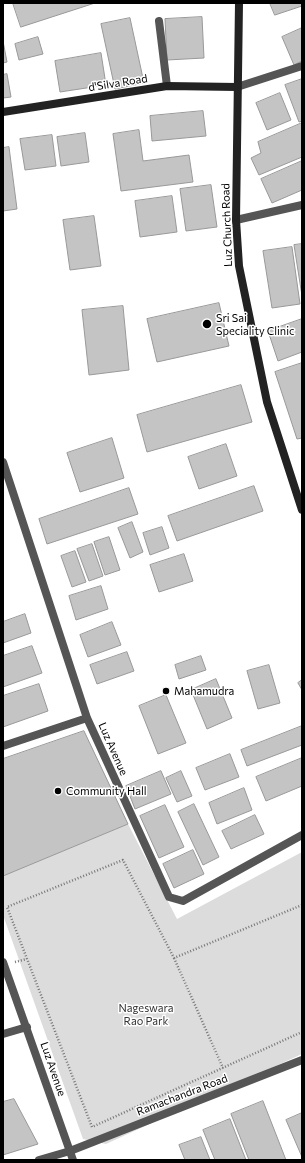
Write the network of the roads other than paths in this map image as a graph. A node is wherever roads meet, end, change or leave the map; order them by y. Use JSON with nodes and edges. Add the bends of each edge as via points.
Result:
{"nodes":[{"id":1,"x":239,"y":3,"type":"edge"},
{"id":2,"x":159,"y":21,"type":"dead end"},
{"id":3,"x":302,"y":66,"type":"edge"},
{"id":4,"x":167,"y":86,"type":"junction"},
{"id":5,"x":237,"y":87,"type":"junction"},
{"id":6,"x":3,"y":112,"type":"edge"},
{"id":7,"x":302,"y":205,"type":"edge"},
{"id":8,"x":236,"y":220,"type":"junction"},
{"id":9,"x":3,"y":462,"type":"edge"},
{"id":10,"x":302,"y":510,"type":"edge"},
{"id":11,"x":88,"y":718,"type":"junction"},
{"id":12,"x":3,"y":746,"type":"edge"},
{"id":13,"x":302,"y":836,"type":"edge"},
{"id":14,"x":3,"y":962,"type":"edge"},
{"id":15,"x":27,"y":1027,"type":"junction"},
{"id":16,"x":3,"y":1034,"type":"edge"},
{"id":17,"x":302,"y":1060,"type":"edge"},
{"id":18,"x":70,"y":1151,"type":"junction"},
{"id":19,"x":39,"y":1160,"type":"edge"},
{"id":20,"x":73,"y":1160,"type":"edge"}],
"edges":[{"from":1,"to":5,"type":"main road","name":"Luz Church Road"},
{"from":2,"to":4,"type":"street"},
{"from":3,"to":5,"type":"street"},
{"from":4,"to":5,"type":"main road","name":"d'Silva Road"},
{"from":4,"to":6,"type":"main road","name":"d'Silva Road"},
{"from":5,"to":8,"type":"main road","name":"Luz Church Road"},
{"from":7,"to":8,"type":"street"},
{"from":8,"to":10,"type":"main road","name":"Luz Church Road","via":[[239,266],[267,402]]},
{"from":9,"to":11,"type":"street","name":"Luz Avenue"},
{"from":11,"to":12,"type":"street"},
{"from":11,"to":13,"type":"street","name":"Luz Avenue","via":[[168,896],[183,902]]},
{"from":14,"to":15,"type":"street","name":"Luz Avenue"},
{"from":15,"to":16,"type":"street"},
{"from":15,"to":18,"type":"street","name":"Luz Avenue"},
{"from":17,"to":18,"type":"street","name":"Ramachandra Road"},
{"from":18,"to":19,"type":"street","name":"Ramachandra Road"},
{"from":18,"to":20,"type":"street","name":"Luz Avenue"}]}
